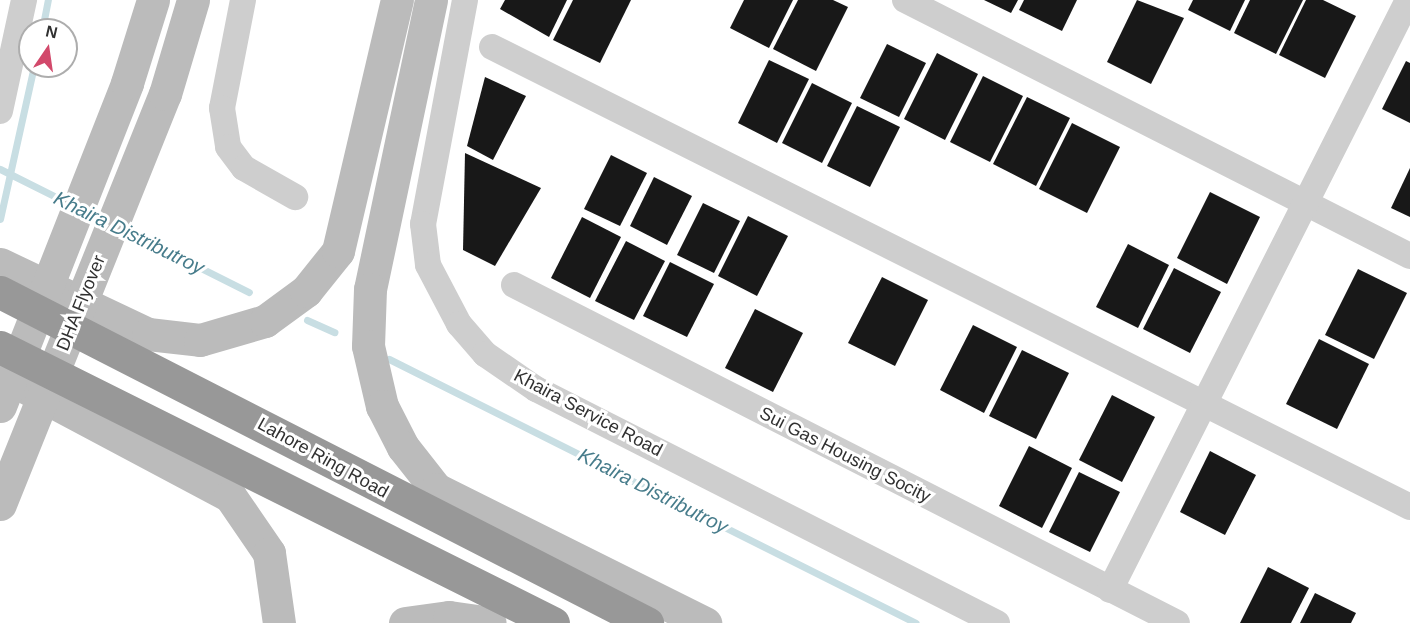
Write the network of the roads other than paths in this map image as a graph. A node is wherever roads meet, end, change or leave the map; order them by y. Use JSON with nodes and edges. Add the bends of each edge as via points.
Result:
{"nodes":[{"id":1,"x":24,"y":0,"type":"edge"},
{"id":2,"x":153,"y":0,"type":"edge"},
{"id":3,"x":194,"y":0,"type":"edge"},
{"id":4,"x":243,"y":0,"type":"edge"},
{"id":5,"x":397,"y":0,"type":"edge"},
{"id":6,"x":431,"y":0,"type":"edge"},
{"id":7,"x":465,"y":0,"type":"edge"},
{"id":8,"x":905,"y":0,"type":"edge"},
{"id":9,"x":1406,"y":2,"type":"edge"},
{"id":10,"x":492,"y":47,"type":"dead end"},
{"id":11,"x":0,"y":111,"type":"edge"},
{"id":12,"x":295,"y":197,"type":"dead end"},
{"id":13,"x":1303,"y":201,"type":"junction"},
{"id":14,"x":1410,"y":256,"type":"edge"},
{"id":15,"x":0,"y":264,"type":"edge"},
{"id":16,"x":514,"y":285,"type":"dead end"},
{"id":17,"x":0,"y":292,"type":"edge"},
{"id":18,"x":0,"y":347,"type":"edge"},
{"id":19,"x":0,"y":373,"type":"edge"},
{"id":20,"x":1204,"y":401,"type":"junction"},
{"id":21,"x":0,"y":406,"type":"edge"},
{"id":22,"x":319,"y":453,"type":"junction"},
{"id":23,"x":435,"y":489,"type":"junction"},
{"id":24,"x":0,"y":503,"type":"edge"},
{"id":25,"x":1410,"y":507,"type":"edge"},
{"id":26,"x":1110,"y":590,"type":"junction"},
{"id":27,"x":279,"y":623,"type":"edge"},
{"id":28,"x":405,"y":623,"type":"edge"},
{"id":29,"x":490,"y":623,"type":"edge"},
{"id":30,"x":553,"y":623,"type":"edge"},
{"id":31,"x":647,"y":623,"type":"edge"},
{"id":32,"x":705,"y":623,"type":"edge"},
{"id":33,"x":997,"y":623,"type":"edge"},
{"id":34,"x":1177,"y":623,"type":"edge"}],
"edges":[{"from":1,"to":11,"type":"street"},
{"from":2,"to":21,"type":"main road","name":"DHA Flyover","via":[[127,83]]},
{"from":3,"to":24,"type":"main road","name":"DHA Flyover","via":[[165,94]]},
{"from":4,"to":12,"type":"street","via":[[222,108],[228,147],[244,168]]},
{"from":5,"to":15,"type":"main road","via":[[339,251],[306,291],[265,321],[200,340],[171,339],[123,325]]},
{"from":6,"to":23,"type":"main road","via":[[374,260],[368,345],[371,374],[392,428]]},
{"from":7,"to":33,"type":"street","name":"Khaira Service Road","via":[[423,224],[435,284],[459,324],[485,354],[536,389]]},
{"from":8,"to":13,"type":"street"},
{"from":9,"to":13,"type":"street"},
{"from":10,"to":20,"type":"street"},
{"from":13,"to":14,"type":"street"},
{"from":13,"to":20,"type":"street"},
{"from":16,"to":26,"type":"street","name":"Sui Gas Housing Socity"},
{"from":17,"to":22,"type":"highway","name":"Lahore Ring Road"},
{"from":18,"to":30,"type":"highway"},
{"from":19,"to":27,"type":"main road","via":[[230,496],[269,553]]},
{"from":20,"to":25,"type":"street"},
{"from":20,"to":26,"type":"street"},
{"from":22,"to":23,"type":"main road"},
{"from":22,"to":31,"type":"highway","name":"Lahore Ring Road","via":[[424,514]]},
{"from":23,"to":32,"type":"main road"},
{"from":26,"to":34,"type":"street","name":"Sui Gas Housing Socity"},
{"from":28,"to":29,"type":"main road","via":[[448,617]]}]}
